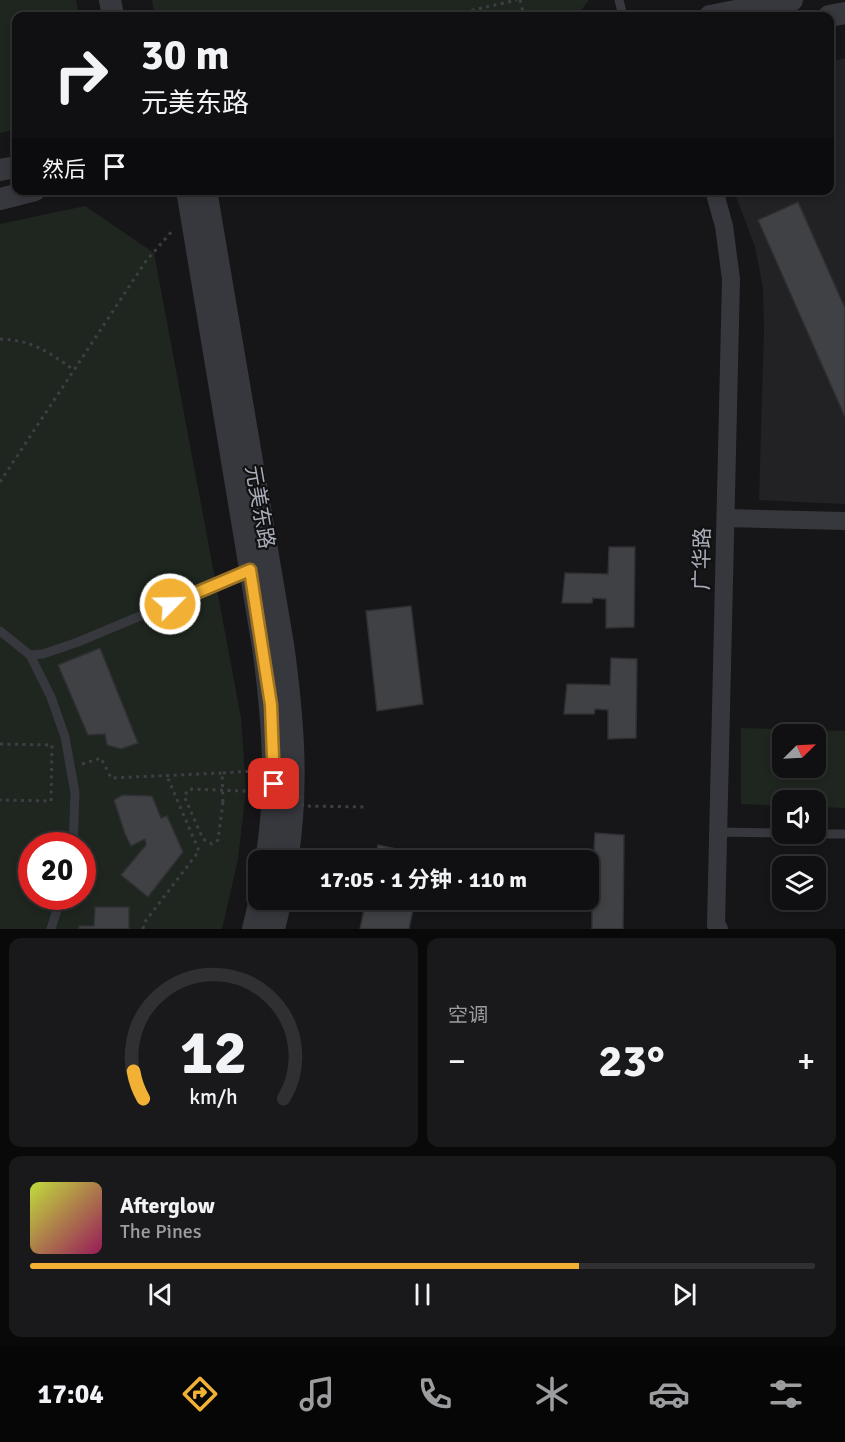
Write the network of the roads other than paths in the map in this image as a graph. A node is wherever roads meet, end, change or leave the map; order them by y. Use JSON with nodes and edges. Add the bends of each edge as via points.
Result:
{"nodes":[{"id":1,"x":792,"y":0,"type":"edge"},
{"id":2,"x":730,"y":12,"type":"edge"},
{"id":3,"x":16,"y":195,"type":"edge"},
{"id":4,"x":207,"y":195,"type":"edge"},
{"id":5,"x":715,"y":195,"type":"edge"},
{"id":6,"x":0,"y":199,"type":"edge"},
{"id":7,"x":188,"y":200,"type":"edge"},
{"id":8,"x":726,"y":518,"type":"junction"},
{"id":9,"x":845,"y":521,"type":"edge"},
{"id":10,"x":250,"y":570,"type":"junction"},
{"id":11,"x":0,"y":632,"type":"edge"},
{"id":12,"x":30,"y":655,"type":"junction"},
{"id":13,"x":74,"y":832,"type":"edge"},
{"id":14,"x":718,"y":832,"type":"junction"},
{"id":15,"x":772,"y":834,"type":"edge"},
{"id":16,"x":826,"y":834,"type":"edge"},
{"id":17,"x":845,"y":834,"type":"edge"},
{"id":18,"x":267,"y":850,"type":"edge"},
{"id":19,"x":288,"y":850,"type":"edge"},
{"id":20,"x":58,"y":910,"type":"edge"},
{"id":21,"x":258,"y":910,"type":"edge"},
{"id":22,"x":279,"y":910,"type":"edge"},
{"id":23,"x":51,"y":929,"type":"edge"},
{"id":24,"x":253,"y":929,"type":"edge"},
{"id":25,"x":274,"y":929,"type":"edge"},
{"id":26,"x":719,"y":929,"type":"edge"}],
"edges":[{"from":1,"to":2,"type":"street"},
{"from":3,"to":6,"type":"street"},
{"from":4,"to":19,"type":"street","name":"元美东路","via":[[291,703],[294,800]]},
{"from":5,"to":8,"type":"street","name":"广华路","via":[[731,279]]},
{"from":7,"to":10,"type":"street","name":"元美东路"},
{"from":8,"to":9,"type":"street"},
{"from":8,"to":14,"type":"street","name":"广华路"},
{"from":10,"to":12,"type":"lane","via":[[78,642]]},
{"from":10,"to":18,"type":"street","name":"元美东路","via":[[271,705],[274,798]]},
{"from":11,"to":12,"type":"lane"},
{"from":12,"to":13,"type":"lane","via":[[51,697],[64,737],[75,794]]},
{"from":14,"to":15,"type":"lane"},
{"from":14,"to":26,"type":"street","name":"广华路"},
{"from":16,"to":17,"type":"lane"},
{"from":20,"to":23,"type":"lane"},
{"from":21,"to":24,"type":"street"},
{"from":22,"to":25,"type":"street"}]}
